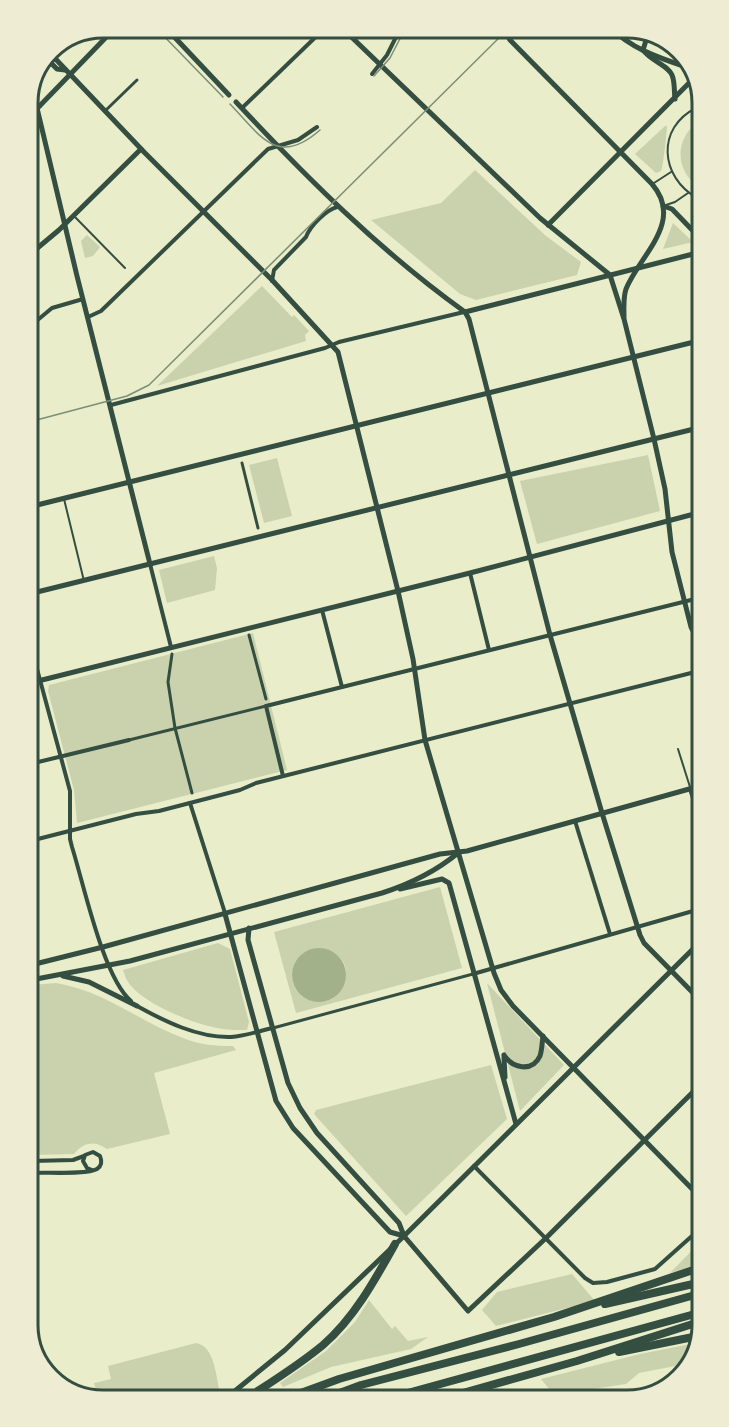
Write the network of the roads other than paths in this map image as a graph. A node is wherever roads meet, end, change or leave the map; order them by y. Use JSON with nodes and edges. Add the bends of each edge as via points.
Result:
{"nodes":[{"id":1,"x":105,"y":37,"type":"edge"},
{"id":2,"x":315,"y":37,"type":"edge"},
{"id":3,"x":352,"y":37,"type":"edge"},
{"id":4,"x":396,"y":38,"type":"edge"},
{"id":5,"x":509,"y":38,"type":"edge"},
{"id":6,"x":622,"y":38,"type":"edge"},
{"id":7,"x":176,"y":39,"type":"edge"},
{"id":8,"x":646,"y":41,"type":"edge"},
{"id":9,"x":643,"y":50,"type":"junction"},
{"id":10,"x":55,"y":59,"type":"edge"},
{"id":11,"x":674,"y":59,"type":"edge"},
{"id":12,"x":51,"y":63,"type":"edge"},
{"id":13,"x":380,"y":65,"type":"junction"},
{"id":14,"x":68,"y":72,"type":"junction"},
{"id":15,"x":372,"y":74,"type":"dead end"},
{"id":16,"x":137,"y":80,"type":"dead end"},
{"id":17,"x":689,"y":84,"type":"edge"},
{"id":18,"x":229,"y":95,"type":"dead end"},
{"id":19,"x":675,"y":99,"type":"junction"},
{"id":20,"x":236,"y":102,"type":"dead end"},
{"id":21,"x":38,"y":108,"type":"joint"},
{"id":22,"x":242,"y":108,"type":"junction"},
{"id":23,"x":105,"y":111,"type":"junction"},
{"id":24,"x":692,"y":111,"type":"edge"},
{"id":25,"x":317,"y":127,"type":"dead end"},
{"id":26,"x":277,"y":146,"type":"junction"},
{"id":27,"x":141,"y":148,"type":"junction"},
{"id":28,"x":620,"y":153,"type":"junction"},
{"id":29,"x":671,"y":172,"type":"junction"},
{"id":30,"x":652,"y":184,"type":"junction"},
{"id":31,"x":688,"y":193,"type":"junction"},
{"id":32,"x":692,"y":195,"type":"edge"},
{"id":33,"x":663,"y":206,"type":"junction"},
{"id":34,"x":337,"y":207,"type":"junction"},
{"id":35,"x":203,"y":212,"type":"junction"},
{"id":36,"x":73,"y":216,"type":"junction"},
{"id":37,"x":65,"y":224,"type":"junction"},
{"id":38,"x":548,"y":225,"type":"junction"},
{"id":39,"x":692,"y":230,"type":"edge"},
{"id":40,"x":38,"y":247,"type":"edge"},
{"id":41,"x":692,"y":254,"type":"edge"},
{"id":42,"x":125,"y":267,"type":"dead end"},
{"id":43,"x":639,"y":267,"type":"junction"},
{"id":44,"x":610,"y":275,"type":"junction"},
{"id":45,"x":273,"y":281,"type":"junction"},
{"id":46,"x":83,"y":299,"type":"junction"},
{"id":47,"x":465,"y":312,"type":"junction"},
{"id":48,"x":88,"y":317,"type":"junction"},
{"id":49,"x":624,"y":319,"type":"junction"},
{"id":50,"x":38,"y":320,"type":"edge"},
{"id":51,"x":692,"y":342,"type":"edge"},
{"id":52,"x":332,"y":345,"type":"junction"},
{"id":53,"x":634,"y":357,"type":"junction"},
{"id":54,"x":488,"y":393,"type":"junction"},
{"id":55,"x":111,"y":405,"type":"junction"},
{"id":56,"x":356,"y":425,"type":"junction"},
{"id":57,"x":692,"y":430,"type":"edge"},
{"id":58,"x":654,"y":439,"type":"junction"},
{"id":59,"x":242,"y":463,"type":"dead end"},
{"id":60,"x":509,"y":474,"type":"junction"},
{"id":61,"x":130,"y":481,"type":"junction"},
{"id":62,"x":63,"y":498,"type":"junction"},
{"id":63,"x":38,"y":505,"type":"edge"},
{"id":64,"x":376,"y":508,"type":"junction"},
{"id":65,"x":692,"y":515,"type":"edge"},
{"id":66,"x":669,"y":521,"type":"junction"},
{"id":67,"x":258,"y":528,"type":"dead end"},
{"id":68,"x":530,"y":557,"type":"junction"},
{"id":69,"x":150,"y":564,"type":"junction"},
{"id":70,"x":470,"y":573,"type":"junction"},
{"id":71,"x":84,"y":581,"type":"junction"},
{"id":72,"x":398,"y":591,"type":"junction"},
{"id":73,"x":38,"y":592,"type":"edge"},
{"id":74,"x":692,"y":600,"type":"edge"},
{"id":75,"x":684,"y":602,"type":"junction"},
{"id":76,"x":322,"y":610,"type":"junction"},
{"id":77,"x":692,"y":629,"type":"edge"},
{"id":78,"x":249,"y":635,"type":"dead end"},
{"id":79,"x":550,"y":635,"type":"junction"},
{"id":80,"x":171,"y":647,"type":"junction"},
{"id":81,"x":489,"y":650,"type":"junction"},
{"id":82,"x":172,"y":654,"type":"dead end"},
{"id":83,"x":414,"y":668,"type":"junction"},
{"id":84,"x":38,"y":671,"type":"edge"},
{"id":85,"x":692,"y":673,"type":"edge"},
{"id":86,"x":40,"y":680,"type":"junction"},
{"id":87,"x":342,"y":687,"type":"junction"},
{"id":88,"x":266,"y":699,"type":"dead end"},
{"id":89,"x":571,"y":703,"type":"junction"},
{"id":90,"x":266,"y":706,"type":"junction"},
{"id":91,"x":175,"y":729,"type":"junction"},
{"id":92,"x":129,"y":740,"type":"joint"},
{"id":93,"x":425,"y":740,"type":"junction"},
{"id":94,"x":678,"y":749,"type":"dead end"},
{"id":95,"x":61,"y":756,"type":"junction"},
{"id":96,"x":37,"y":762,"type":"edge"},
{"id":97,"x":283,"y":777,"type":"junction"},
{"id":98,"x":690,"y":789,"type":"junction"},
{"id":99,"x":192,"y":793,"type":"dead end"},
{"id":100,"x":692,"y":795,"type":"edge"},
{"id":101,"x":190,"y":802,"type":"junction"},
{"id":102,"x":602,"y":813,"type":"junction"},
{"id":103,"x":575,"y":821,"type":"junction"},
{"id":104,"x":70,"y":831,"type":"junction"},
{"id":105,"x":37,"y":839,"type":"edge"},
{"id":106,"x":459,"y":853,"type":"junction"},
{"id":107,"x":382,"y":892,"type":"junction"},
{"id":108,"x":692,"y":911,"type":"edge"},
{"id":109,"x":225,"y":914,"type":"junction"},
{"id":110,"x":637,"y":927,"type":"junction"},
{"id":111,"x":249,"y":928,"type":"junction"},
{"id":112,"x":230,"y":933,"type":"junction"},
{"id":113,"x":610,"y":934,"type":"junction"},
{"id":114,"x":103,"y":947,"type":"junction"},
{"id":115,"x":692,"y":950,"type":"edge"},
{"id":116,"x":37,"y":963,"type":"edge"},
{"id":117,"x":108,"y":966,"type":"junction"},
{"id":118,"x":492,"y":968,"type":"junction"},
{"id":119,"x":671,"y":971,"type":"junction"},
{"id":120,"x":473,"y":974,"type":"junction"},
{"id":121,"x":62,"y":976,"type":"junction"},
{"id":122,"x":37,"y":979,"type":"edge"},
{"id":123,"x":692,"y":993,"type":"edge"},
{"id":124,"x":137,"y":1006,"type":"junction"},
{"id":125,"x":273,"y":1028,"type":"junction"},
{"id":126,"x":257,"y":1032,"type":"junction"},
{"id":127,"x":543,"y":1036,"type":"junction"},
{"id":128,"x":573,"y":1066,"type":"junction"},
{"id":129,"x":505,"y":1086,"type":"junction"},
{"id":130,"x":692,"y":1093,"type":"edge"},
{"id":131,"x":516,"y":1124,"type":"junction"},
{"id":132,"x":644,"y":1140,"type":"junction"},
{"id":133,"x":85,"y":1155,"type":"junction"},
{"id":134,"x":37,"y":1161,"type":"edge"},
{"id":135,"x":474,"y":1166,"type":"junction"},
{"id":136,"x":92,"y":1170,"type":"junction"},
{"id":137,"x":37,"y":1173,"type":"edge"},
{"id":138,"x":692,"y":1189,"type":"edge"},
{"id":139,"x":404,"y":1236,"type":"junction"},
{"id":140,"x":692,"y":1236,"type":"edge"},
{"id":141,"x":546,"y":1238,"type":"junction"},
{"id":142,"x":395,"y":1244,"type":"junction"},
{"id":143,"x":692,"y":1270,"type":"edge"},
{"id":144,"x":692,"y":1284,"type":"edge"},
{"id":145,"x":692,"y":1296,"type":"edge"},
{"id":146,"x":692,"y":1315,"type":"edge"},
{"id":147,"x":554,"y":1317,"type":"junction"},
{"id":148,"x":692,"y":1324,"type":"edge"},
{"id":149,"x":690,"y":1338,"type":"edge"},
{"id":150,"x":577,"y":1361,"type":"junction"},
{"id":151,"x":237,"y":1389,"type":"edge"},
{"id":152,"x":260,"y":1389,"type":"edge"},
{"id":153,"x":311,"y":1389,"type":"edge"},
{"id":154,"x":351,"y":1389,"type":"edge"},
{"id":155,"x":420,"y":1390,"type":"edge"},
{"id":156,"x":474,"y":1390,"type":"edge"}],
"edges":[{"from":1,"to":14,"type":"main road"},
{"from":2,"to":22,"type":"street"},
{"from":3,"to":13,"type":"main road"},
{"from":4,"to":13,"type":"street"},
{"from":5,"to":28,"type":"main road"},
{"from":6,"to":9,"type":"main road"},
{"from":7,"to":18,"type":"main road"},
{"from":8,"to":9,"type":"main road"},
{"from":9,"to":11,"type":"main road"},
{"from":9,"to":19,"type":"main road","via":[[669,70]]},
{"from":10,"to":14,"type":"main road"},
{"from":12,"to":14,"type":"main road"},
{"from":13,"to":15,"type":"street"},
{"from":13,"to":38,"type":"main road"},
{"from":14,"to":21,"type":"main road"},
{"from":14,"to":23,"type":"main road"},
{"from":16,"to":23,"type":"street"},
{"from":17,"to":19,"type":"main road"},
{"from":19,"to":28,"type":"main road"},
{"from":20,"to":22,"type":"main road"},
{"from":21,"to":37,"type":"main road"},
{"from":22,"to":26,"type":"main road"},
{"from":23,"to":27,"type":"main road"},
{"from":24,"to":29,"type":"lane","via":[[671,133]]},
{"from":25,"to":26,"type":"street","via":[[298,140]]},
{"from":26,"to":34,"type":"main road"},
{"from":26,"to":35,"type":"street","via":[[268,149]]},
{"from":27,"to":35,"type":"main road"},
{"from":27,"to":36,"type":"main road"},
{"from":28,"to":30,"type":"main road"},
{"from":28,"to":38,"type":"main road"},
{"from":29,"to":30,"type":"lane"},
{"from":29,"to":31,"type":"lane"},
{"from":30,"to":33,"type":"main road"},
{"from":31,"to":32,"type":"lane"},
{"from":31,"to":33,"type":"lane"},
{"from":33,"to":39,"type":"main road","via":[[672,209]]},
{"from":33,"to":43,"type":"main road","via":[[660,230]]},
{"from":34,"to":45,"type":"street","via":[[308,231],[274,270]]},
{"from":34,"to":47,"type":"main road"},
{"from":35,"to":45,"type":"main road"},
{"from":35,"to":48,"type":"street","via":[[101,311]]},
{"from":36,"to":37,"type":"main road"},
{"from":36,"to":42,"type":"lane"},
{"from":37,"to":40,"type":"main road"},
{"from":37,"to":46,"type":"main road"},
{"from":38,"to":44,"type":"main road"},
{"from":41,"to":43,"type":"main road"},
{"from":43,"to":44,"type":"main road"},
{"from":43,"to":49,"type":"main road","via":[[625,294]]},
{"from":44,"to":47,"type":"main road"},
{"from":44,"to":49,"type":"main road"},
{"from":45,"to":52,"type":"main road"},
{"from":46,"to":48,"type":"main road"},
{"from":46,"to":50,"type":"street","via":[[52,308]]},
{"from":47,"to":52,"type":"street"},
{"from":47,"to":54,"type":"main road"},
{"from":48,"to":55,"type":"main road"},
{"from":49,"to":53,"type":"main road"},
{"from":51,"to":53,"type":"main road"},
{"from":52,"to":55,"type":"street"},
{"from":52,"to":56,"type":"main road","via":[[338,351]]},
{"from":53,"to":54,"type":"main road"},
{"from":53,"to":58,"type":"main road"},
{"from":54,"to":56,"type":"main road"},
{"from":54,"to":60,"type":"main road"},
{"from":55,"to":61,"type":"main road"},
{"from":56,"to":61,"type":"main road"},
{"from":56,"to":64,"type":"main road"},
{"from":57,"to":58,"type":"main road"},
{"from":58,"to":60,"type":"main road"},
{"from":58,"to":66,"type":"main road"},
{"from":59,"to":67,"type":"street"},
{"from":60,"to":64,"type":"main road"},
{"from":60,"to":68,"type":"main road"},
{"from":61,"to":62,"type":"main road"},
{"from":61,"to":69,"type":"main road"},
{"from":62,"to":63,"type":"main road"},
{"from":62,"to":71,"type":"lane"},
{"from":64,"to":69,"type":"main road"},
{"from":64,"to":72,"type":"main road"},
{"from":65,"to":66,"type":"main road"},
{"from":66,"to":68,"type":"main road"},
{"from":66,"to":75,"type":"main road"},
{"from":68,"to":70,"type":"main road"},
{"from":68,"to":79,"type":"main road"},
{"from":69,"to":71,"type":"main road"},
{"from":69,"to":80,"type":"street"},
{"from":70,"to":72,"type":"main road"},
{"from":70,"to":81,"type":"street"},
{"from":71,"to":73,"type":"main road"},
{"from":72,"to":76,"type":"main road"},
{"from":72,"to":83,"type":"main road"},
{"from":74,"to":75,"type":"street"},
{"from":75,"to":77,"type":"main road"},
{"from":75,"to":79,"type":"street"},
{"from":76,"to":80,"type":"main road"},
{"from":76,"to":87,"type":"street"},
{"from":78,"to":88,"type":"street"},
{"from":79,"to":81,"type":"street"},
{"from":79,"to":89,"type":"main road"},
{"from":80,"to":86,"type":"main road"},
{"from":81,"to":83,"type":"street"},
{"from":82,"to":91,"type":"street","via":[[168,682]]},
{"from":83,"to":87,"type":"street"},
{"from":83,"to":93,"type":"main road"},
{"from":84,"to":86,"type":"street"},
{"from":85,"to":89,"type":"street"},
{"from":86,"to":95,"type":"street"},
{"from":87,"to":90,"type":"street"},
{"from":89,"to":93,"type":"street"},
{"from":89,"to":102,"type":"main road"},
{"from":90,"to":91,"type":"street"},
{"from":90,"to":97,"type":"street"},
{"from":91,"to":92,"type":"street"},
{"from":91,"to":99,"type":"street"},
{"from":92,"to":95,"type":"street"},
{"from":93,"to":97,"type":"street"},
{"from":93,"to":106,"type":"main road"},
{"from":94,"to":98,"type":"lane"},
{"from":95,"to":96,"type":"street"},
{"from":95,"to":104,"type":"street","via":[[70,791]]},
{"from":97,"to":101,"type":"street"},
{"from":98,"to":100,"type":"street"},
{"from":98,"to":102,"type":"main road"},
{"from":101,"to":104,"type":"street"},
{"from":101,"to":109,"type":"street"},
{"from":102,"to":103,"type":"main road"},
{"from":102,"to":110,"type":"main road"},
{"from":103,"to":106,"type":"main road"},
{"from":103,"to":113,"type":"street"},
{"from":104,"to":105,"type":"street"},
{"from":104,"to":114,"type":"street"},
{"from":106,"to":107,"type":"main road","via":[[419,879]]},
{"from":106,"to":109,"type":"main road","via":[[440,854]]},
{"from":106,"to":118,"type":"main road"},
{"from":107,"to":111,"type":"main road"},
{"from":107,"to":120,"type":"main road","via":[[448,881]]},
{"from":108,"to":110,"type":"street"},
{"from":109,"to":112,"type":"main road"},
{"from":109,"to":114,"type":"main road"},
{"from":110,"to":113,"type":"street"},
{"from":110,"to":119,"type":"main road","via":[[644,944]]},
{"from":111,"to":112,"type":"main road"},
{"from":111,"to":125,"type":"main road","via":[[248,940]]},
{"from":112,"to":117,"type":"main road"},
{"from":112,"to":126,"type":"main road"},
{"from":113,"to":118,"type":"street"},
{"from":114,"to":116,"type":"main road"},
{"from":114,"to":117,"type":"street"},
{"from":115,"to":119,"type":"main road"},
{"from":117,"to":121,"type":"main road"},
{"from":117,"to":124,"type":"street","via":[[124,995]]},
{"from":118,"to":120,"type":"street"},
{"from":118,"to":127,"type":"main road","via":[[507,999]]},
{"from":119,"to":123,"type":"main road"},
{"from":119,"to":128,"type":"main road"},
{"from":120,"to":125,"type":"street"},
{"from":120,"to":129,"type":"main road"},
{"from":121,"to":122,"type":"main road"},
{"from":121,"to":124,"type":"main road","via":[[89,982]]},
{"from":124,"to":126,"type":"street","via":[[169,1023],[207,1034],[228,1037]]},
{"from":125,"to":126,"type":"street"},
{"from":125,"to":139,"type":"main road","via":[[288,1083],[300,1108],[317,1133],[399,1222]]},
{"from":126,"to":139,"type":"main road","via":[[276,1101],[293,1128],[390,1232]]},
{"from":127,"to":128,"type":"main road"},
{"from":127,"to":129,"type":"main road","via":[[535,1063],[519,1067],[504,1055]]},
{"from":128,"to":131,"type":"main road"},
{"from":128,"to":132,"type":"main road"},
{"from":129,"to":131,"type":"main road"},
{"from":130,"to":132,"type":"main road"},
{"from":131,"to":135,"type":"main road"},
{"from":132,"to":138,"type":"main road"},
{"from":132,"to":141,"type":"main road"},
{"from":133,"to":134,"type":"street","via":[[73,1160]]},
{"from":133,"to":136,"type":"street","via":[[85,1166]]},
{"from":133,"to":136,"type":"street","via":[[96,1152],[101,1158],[100,1167]]},
{"from":135,"to":139,"type":"main road"},
{"from":135,"to":141,"type":"street"},
{"from":136,"to":137,"type":"street"},
{"from":139,"to":141,"type":"main road","via":[[468,1311]]},
{"from":139,"to":142,"type":"main road"},
{"from":140,"to":141,"type":"street","via":[[655,1269],[593,1283]]},
{"from":142,"to":151,"type":"main road","via":[[285,1350]]},
{"from":142,"to":152,"type":"highway","via":[[345,1322],[324,1344]]},
{"from":143,"to":147,"type":"highway"},
{"from":144,"to":147,"type":"highway"},
{"from":145,"to":154,"type":"highway"},
{"from":146,"to":155,"type":"highway"},
{"from":147,"to":153,"type":"highway"},
{"from":148,"to":150,"type":"highway"},
{"from":149,"to":150,"type":"highway"},
{"from":150,"to":156,"type":"highway"}]}
